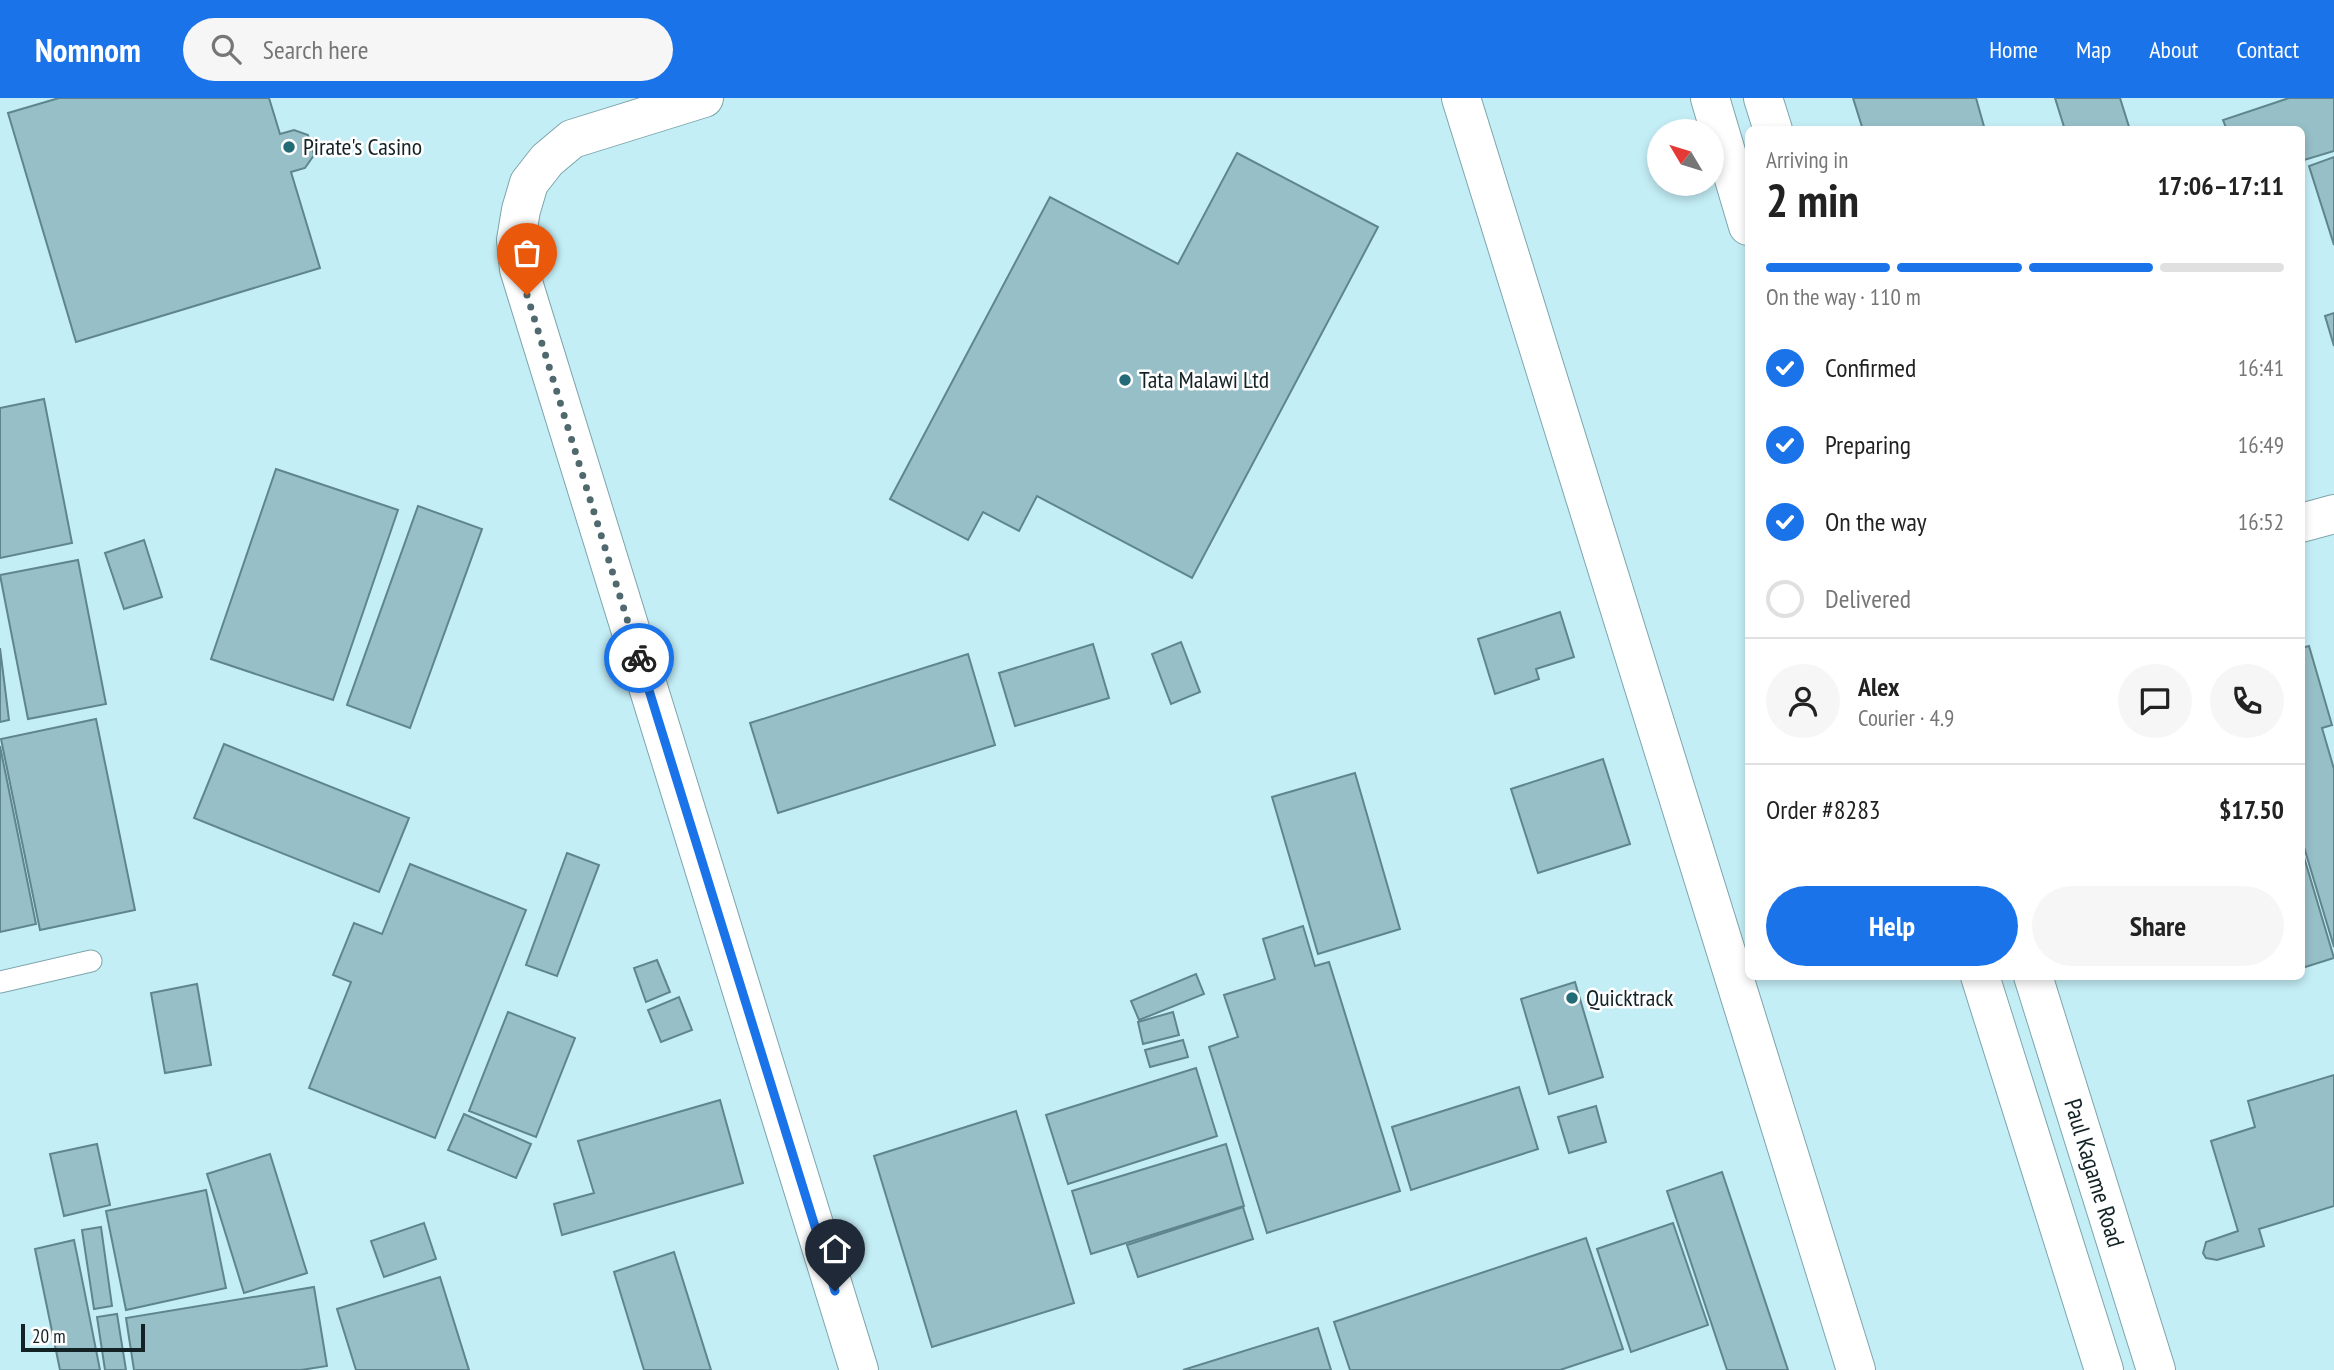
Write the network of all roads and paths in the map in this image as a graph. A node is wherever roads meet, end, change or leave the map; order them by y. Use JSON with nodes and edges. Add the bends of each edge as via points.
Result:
{"nodes":[{"id":1,"x":704,"y":98,"type":"edge"},
{"id":2,"x":1461,"y":98,"type":"edge"},
{"id":3,"x":1710,"y":98,"type":"edge"},
{"id":4,"x":1763,"y":98,"type":"edge"},
{"id":5,"x":1772,"y":126,"type":"edge"},
{"id":6,"x":1745,"y":216,"type":"edge"},
{"id":7,"x":2334,"y":514,"type":"edge"},
{"id":8,"x":2305,"y":522,"type":"edge"},
{"id":9,"x":91,"y":961,"type":"dead end"},
{"id":10,"x":1981,"y":980,"type":"edge"},
{"id":11,"x":2034,"y":980,"type":"edge"},
{"id":12,"x":0,"y":982,"type":"edge"},
{"id":13,"x":859,"y":1370,"type":"edge"},
{"id":14,"x":1857,"y":1370,"type":"edge"},
{"id":15,"x":2104,"y":1370,"type":"edge"},
{"id":16,"x":2155,"y":1370,"type":"edge"}],
"edges":[{"from":1,"to":13,"type":"street","via":[[572,139],[547,160],[529,183],[521,210],[516,240],[519,269]]},
{"from":2,"to":14,"type":"street"},
{"from":3,"to":6,"type":"street"},
{"from":4,"to":5,"type":"street"},
{"from":7,"to":8,"type":"street"},
{"from":9,"to":12,"type":"lane"},
{"from":10,"to":15,"type":"street"},
{"from":11,"to":16,"type":"street","name":"Paul Kagame Road"}]}
